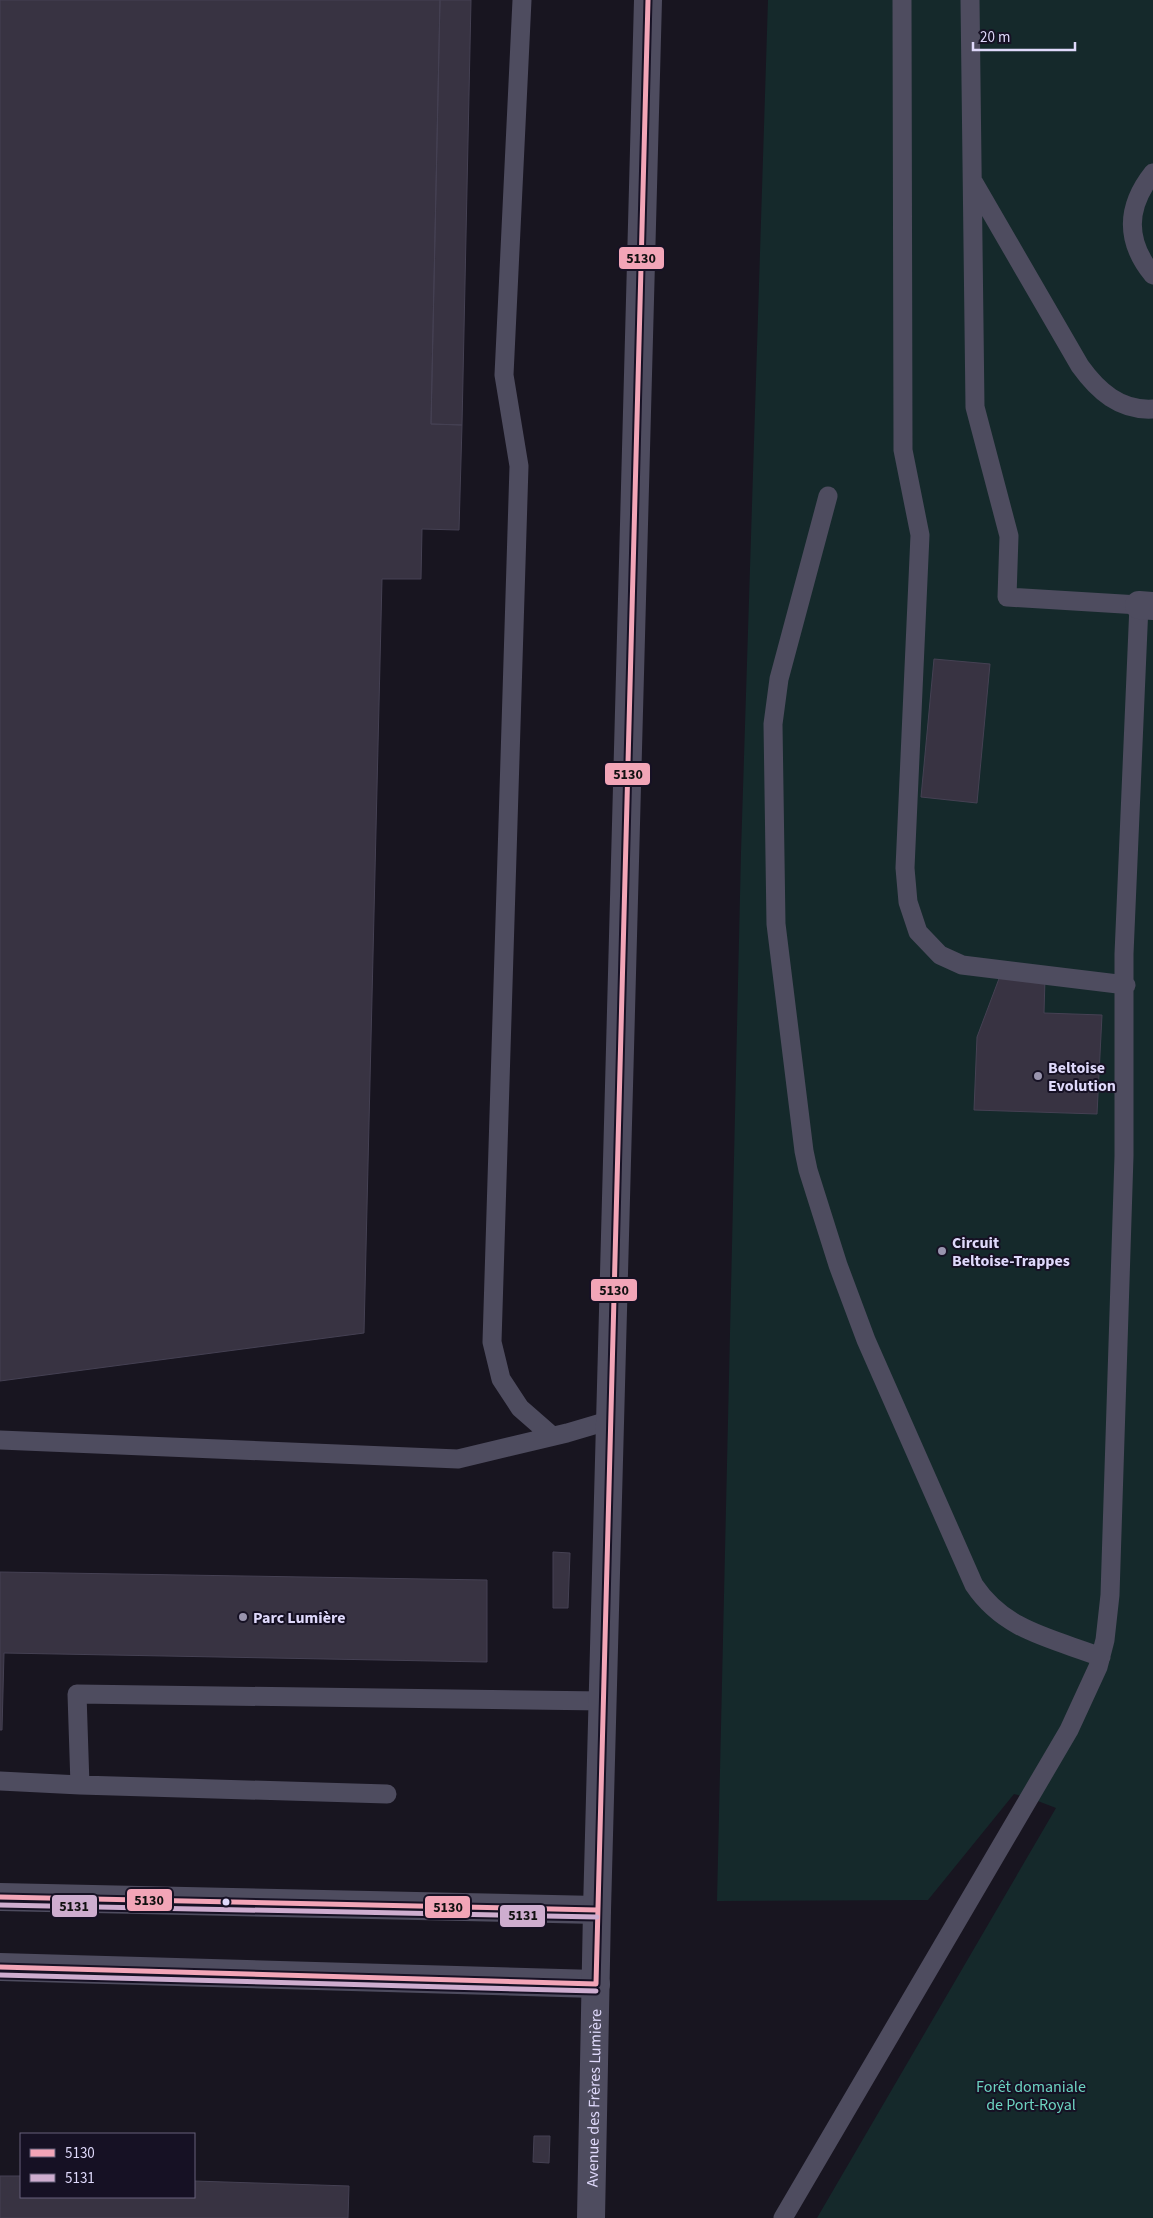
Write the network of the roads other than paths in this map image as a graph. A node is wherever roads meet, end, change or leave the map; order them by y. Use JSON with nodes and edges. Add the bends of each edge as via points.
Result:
{"nodes":[{"id":1,"x":522,"y":0,"type":"edge"},
{"id":2,"x":648,"y":0,"type":"edge"},
{"id":3,"x":902,"y":0,"type":"edge"},
{"id":4,"x":970,"y":0,"type":"edge"},
{"id":5,"x":1153,"y":173,"type":"edge"},
{"id":6,"x":973,"y":182,"type":"junction"},
{"id":7,"x":1153,"y":275,"type":"edge"},
{"id":8,"x":1153,"y":409,"type":"edge"},
{"id":9,"x":828,"y":496,"type":"dead end"},
{"id":10,"x":1146,"y":605,"type":"edge"},
{"id":11,"x":1126,"y":985,"type":"junction"},
{"id":12,"x":611,"y":1420,"type":"junction"},
{"id":13,"x":552,"y":1436,"type":"junction"},
{"id":14,"x":0,"y":1440,"type":"edge"},
{"id":15,"x":1101,"y":1657,"type":"junction"},
{"id":16,"x":604,"y":1701,"type":"junction"},
{"id":17,"x":0,"y":1780,"type":"edge"},
{"id":18,"x":80,"y":1785,"type":"junction"},
{"id":19,"x":388,"y":1794,"type":"dead end"},
{"id":20,"x":0,"y":1896,"type":"edge"},
{"id":21,"x":597,"y":1910,"type":"junction"},
{"id":22,"x":0,"y":1967,"type":"edge"},
{"id":23,"x":596,"y":1984,"type":"junction"},
{"id":24,"x":591,"y":2218,"type":"edge"},
{"id":25,"x":783,"y":2218,"type":"edge"}],
"edges":[{"from":1,"to":13,"type":"lane","via":[[504,375],[519,466],[492,1342],[501,1379],[520,1408]]},
{"from":2,"to":12,"type":"street","name":"Avenue des Frères Lumière"},
{"from":3,"to":11,"type":"lane","via":[[903,450],[920,535],[905,868],[908,902],[918,932],[940,955],[962,965]]},
{"from":4,"to":6,"type":"lane"},
{"from":5,"to":7,"type":"lane","via":[[1134,206],[1132,226],[1133,241],[1139,255]]},
{"from":6,"to":8,"type":"lane","via":[[1089,379],[1124,405],[1134,409]]},
{"from":6,"to":10,"type":"lane","via":[[975,406],[1009,536],[1007,597]]},
{"from":9,"to":15,"type":"lane","via":[[779,679],[773,724],[776,924],[808,1170],[866,1340],[974,1584],[989,1605],[1013,1623]]},
{"from":10,"to":11,"type":"lane","via":[[1124,954]]},
{"from":11,"to":15,"type":"lane","via":[[1119,1355],[1110,1595]]},
{"from":12,"to":13,"type":"lane"},
{"from":12,"to":16,"type":"street","name":"Avenue des Frères Lumière"},
{"from":13,"to":14,"type":"lane","via":[[458,1458]]},
{"from":15,"to":25,"type":"lane","via":[[1069,1730]]},
{"from":16,"to":18,"type":"lane","via":[[77,1694]]},
{"from":16,"to":21,"type":"street","name":"Avenue des Frères Lumière"},
{"from":17,"to":18,"type":"lane"},
{"from":18,"to":19,"type":"lane"},
{"from":20,"to":21,"type":"street"},
{"from":21,"to":23,"type":"street","name":"Avenue des Frères Lumière"},
{"from":22,"to":23,"type":"street"},
{"from":23,"to":24,"type":"street","name":"Avenue des Frères Lumière"}]}
